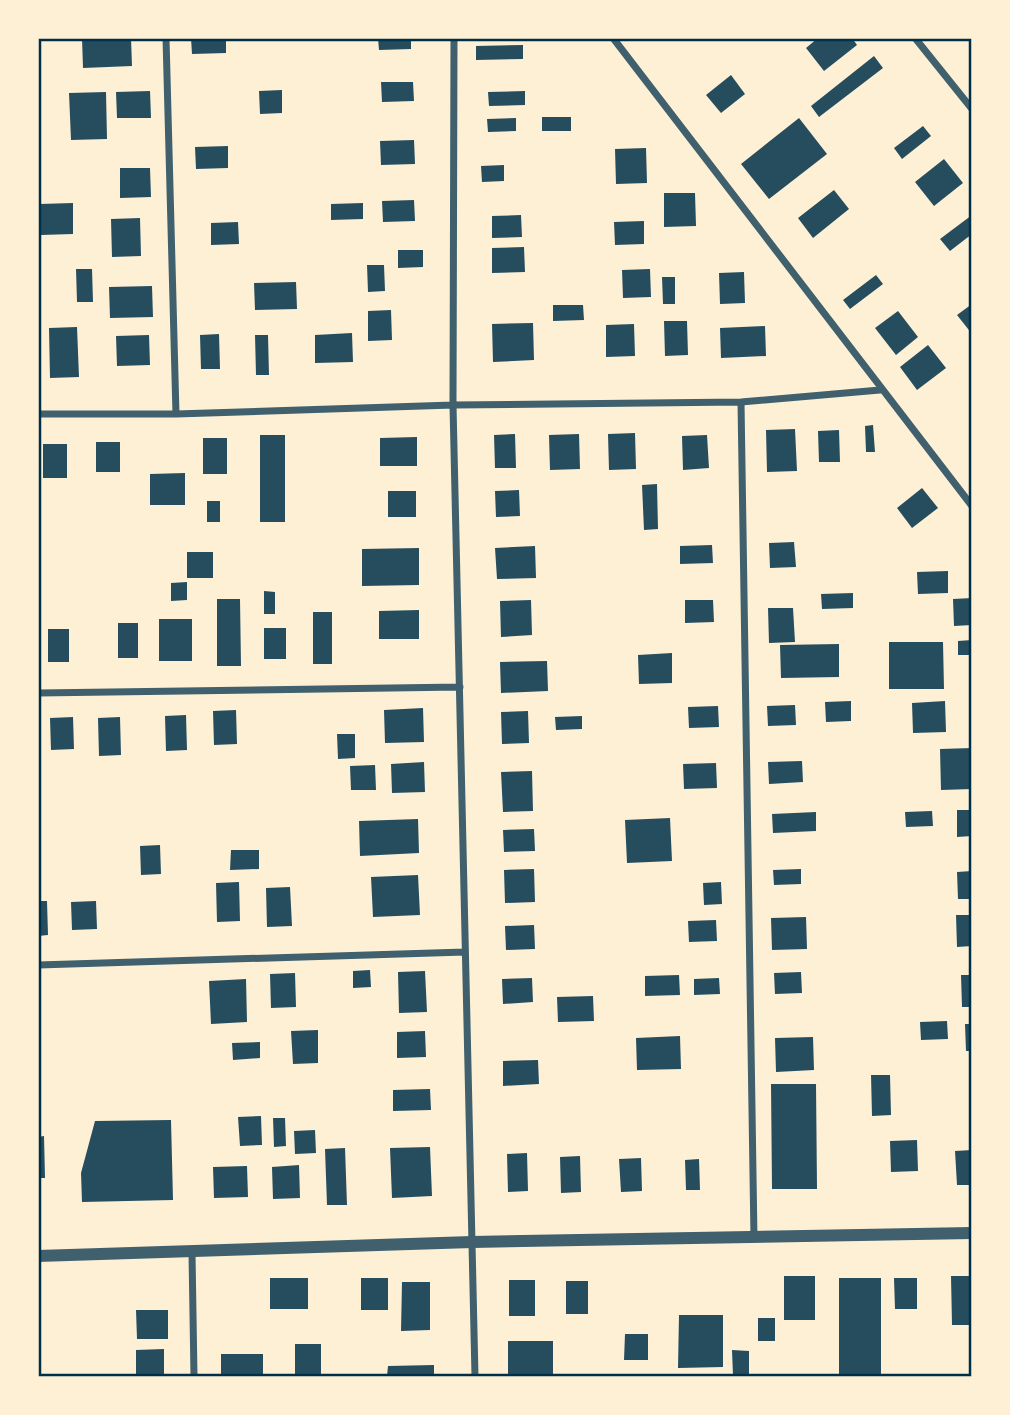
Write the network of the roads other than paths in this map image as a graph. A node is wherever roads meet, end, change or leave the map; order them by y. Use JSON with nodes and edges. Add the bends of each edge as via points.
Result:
{"nodes":[{"id":1,"x":166,"y":38,"type":"edge"},
{"id":2,"x":454,"y":38,"type":"edge"},
{"id":3,"x":613,"y":38,"type":"edge"},
{"id":4,"x":915,"y":38,"type":"edge"},
{"id":5,"x":971,"y":108,"type":"edge"},
{"id":6,"x":880,"y":390,"type":"junction"},
{"id":7,"x":741,"y":402,"type":"junction"},
{"id":8,"x":453,"y":405,"type":"junction"},
{"id":9,"x":38,"y":414,"type":"edge"},
{"id":10,"x":176,"y":414,"type":"junction"},
{"id":11,"x":971,"y":506,"type":"edge"},
{"id":12,"x":460,"y":687,"type":"junction"},
{"id":13,"x":38,"y":693,"type":"edge"},
{"id":14,"x":465,"y":952,"type":"junction"},
{"id":15,"x":38,"y":965,"type":"edge"},
{"id":16,"x":971,"y":1233,"type":"edge"},
{"id":17,"x":754,"y":1238,"type":"junction"},
{"id":18,"x":472,"y":1242,"type":"junction"},
{"id":19,"x":192,"y":1253,"type":"junction"},
{"id":20,"x":38,"y":1256,"type":"edge"},
{"id":21,"x":194,"y":1377,"type":"edge"},
{"id":22,"x":475,"y":1377,"type":"edge"}],
"edges":[{"from":1,"to":10,"type":"street"},
{"from":2,"to":8,"type":"street"},
{"from":3,"to":6,"type":"street"},
{"from":4,"to":5,"type":"street"},
{"from":6,"to":7,"type":"street"},
{"from":6,"to":11,"type":"street"},
{"from":7,"to":8,"type":"street"},
{"from":7,"to":17,"type":"street"},
{"from":8,"to":10,"type":"street"},
{"from":8,"to":12,"type":"street"},
{"from":9,"to":10,"type":"street"},
{"from":12,"to":13,"type":"street"},
{"from":12,"to":14,"type":"street"},
{"from":14,"to":15,"type":"street"},
{"from":14,"to":18,"type":"street"},
{"from":16,"to":17,"type":"street"},
{"from":17,"to":18,"type":"street"},
{"from":18,"to":19,"type":"street"},
{"from":18,"to":22,"type":"street"},
{"from":19,"to":20,"type":"street"},
{"from":19,"to":21,"type":"street"}]}
